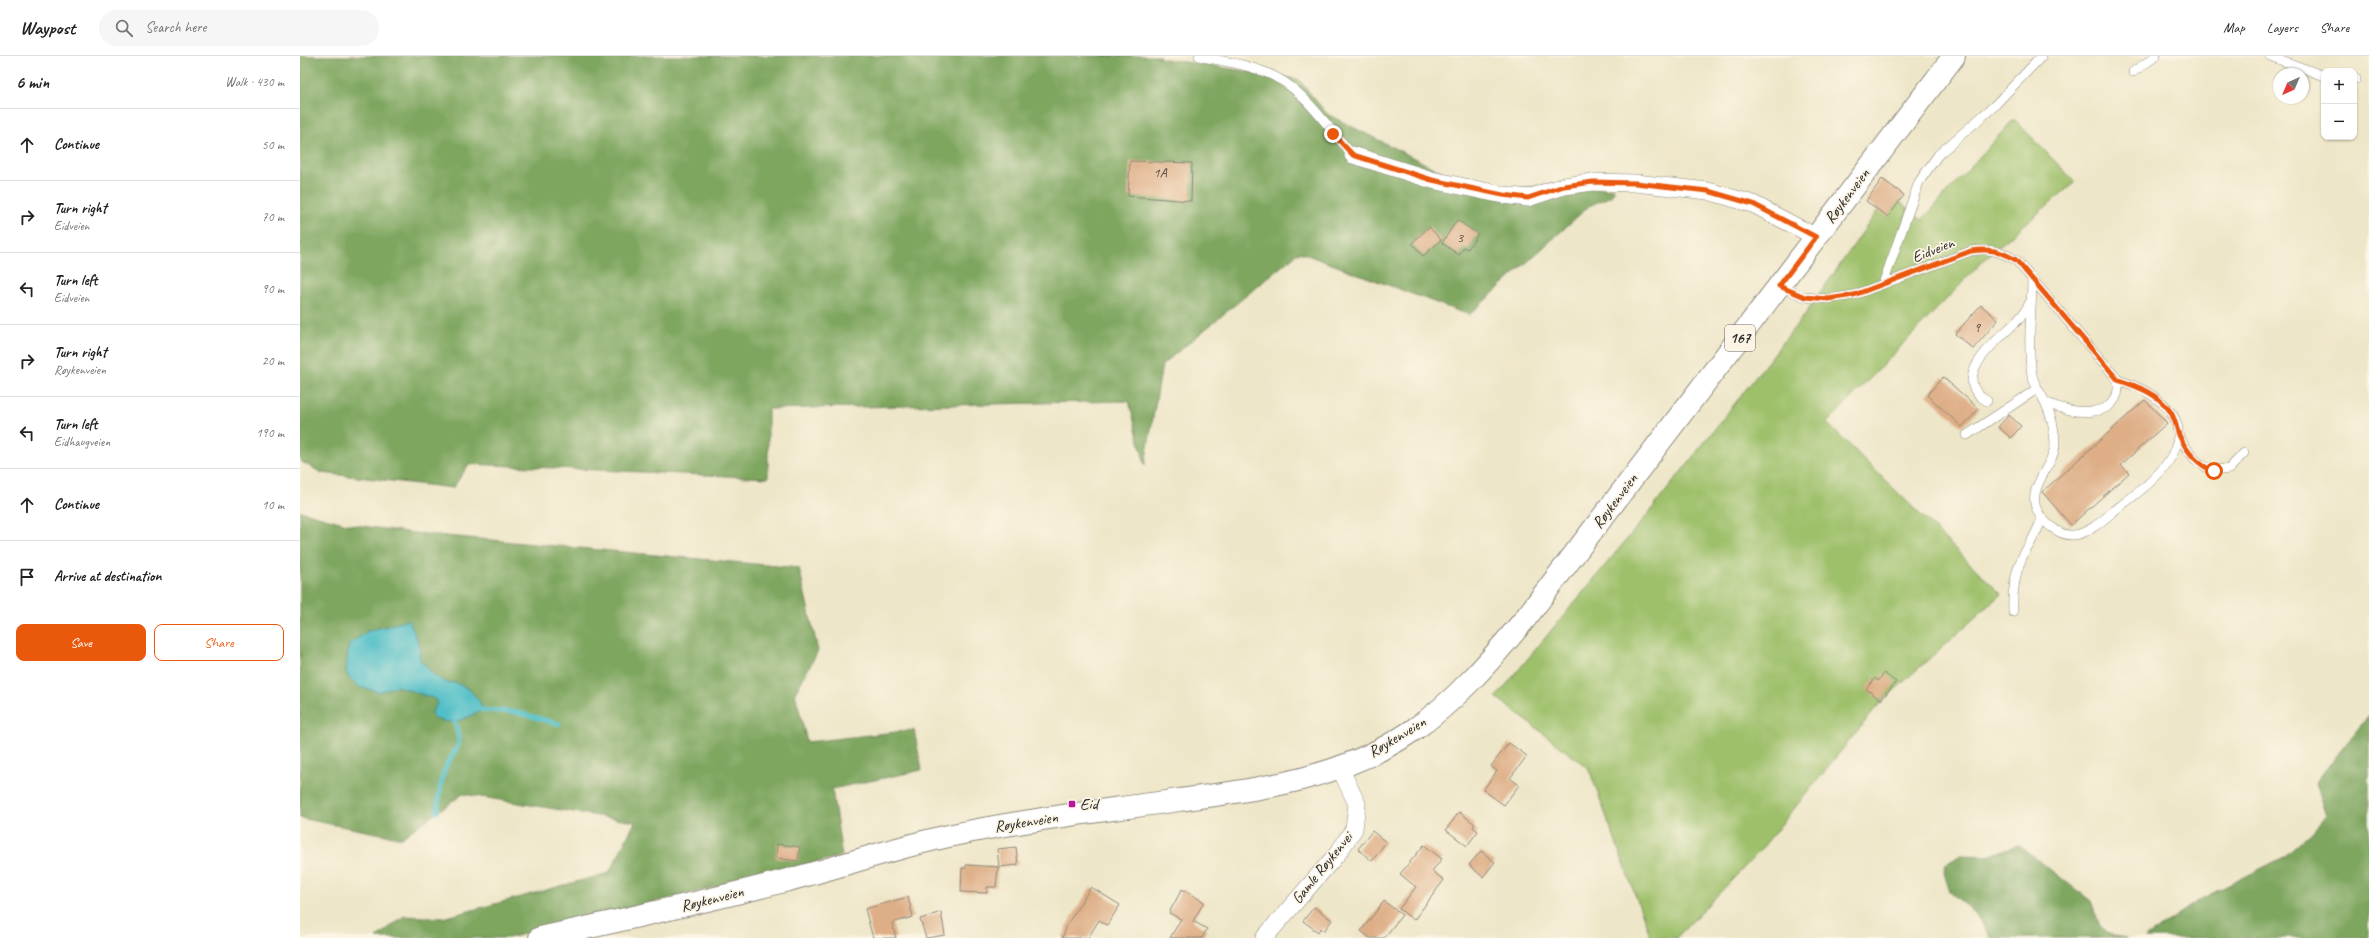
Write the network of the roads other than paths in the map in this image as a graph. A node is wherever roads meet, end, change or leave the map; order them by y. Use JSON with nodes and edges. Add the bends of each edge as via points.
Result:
{"nodes":[{"id":1,"x":1199,"y":56,"type":"edge"},
{"id":2,"x":1954,"y":56,"type":"edge"},
{"id":3,"x":2042,"y":56,"type":"edge"},
{"id":4,"x":2156,"y":56,"type":"edge"},
{"id":5,"x":2270,"y":56,"type":"edge"},
{"id":6,"x":2133,"y":72,"type":"dead end"},
{"id":7,"x":2321,"y":75,"type":"edge"},
{"id":8,"x":1353,"y":155,"type":"joint"},
{"id":9,"x":1816,"y":237,"type":"junction"},
{"id":10,"x":2032,"y":278,"type":"junction"},
{"id":11,"x":1882,"y":284,"type":"junction"},
{"id":12,"x":1779,"y":286,"type":"junction"},
{"id":13,"x":2032,"y":300,"type":"junction"},
{"id":14,"x":2118,"y":380,"type":"junction"},
{"id":15,"x":2037,"y":389,"type":"junction"},
{"id":16,"x":1987,"y":401,"type":"dead end"},
{"id":17,"x":2045,"y":402,"type":"junction"},
{"id":18,"x":1967,"y":435,"type":"dead end"},
{"id":19,"x":2179,"y":436,"type":"junction"},
{"id":20,"x":2244,"y":453,"type":"dead end"},
{"id":21,"x":2042,"y":518,"type":"junction"},
{"id":22,"x":2013,"y":612,"type":"dead end"},
{"id":23,"x":1340,"y":768,"type":"junction"},
{"id":24,"x":540,"y":938,"type":"edge"},
{"id":25,"x":1264,"y":938,"type":"edge"}],
"edges":[{"from":1,"to":8,"type":"lane","via":[[1257,69],[1279,79],[1302,98]]},
{"from":2,"to":9,"type":"main road","name":"Røykenveien","number":"167"},
{"from":3,"to":11,"type":"lane","via":[[1993,107],[1938,155],[1919,182]]},
{"from":4,"to":6,"type":"lane"},
{"from":5,"to":7,"type":"lane"},
{"from":8,"to":9,"type":"street","via":[[1432,180],[1528,198],[1564,186],[1593,182],[1635,183],[1708,191],[1753,204]]},
{"from":9,"to":12,"type":"main road","name":"Røykenveien","number":"167"},
{"from":10,"to":11,"type":"lane","name":"Eidveien","via":[[2016,260],[2002,252],[1988,249],[1971,251],[1915,274]]},
{"from":10,"to":13,"type":"lane"},
{"from":10,"to":14,"type":"lane","name":"Eidveien"},
{"from":11,"to":12,"type":"lane","name":"Eidveien","via":[[1854,295],[1828,299],[1805,297]]},
{"from":12,"to":23,"type":"main road","name":"Røykenveien","number":"167","via":[[1525,619],[1483,668],[1453,699],[1411,732]]},
{"from":13,"to":15,"type":"lane","via":[[2030,355],[2032,376]]},
{"from":13,"to":16,"type":"lane","via":[[2021,318],[1976,364],[1972,375],[1973,384],[1976,393]]},
{"from":14,"to":17,"type":"lane","via":[[2117,396],[2106,408],[2093,412],[2073,411]]},
{"from":14,"to":19,"type":"lane","via":[[2137,386],[2161,401],[2171,412],[2178,426]]},
{"from":15,"to":17,"type":"lane"},
{"from":15,"to":18,"type":"lane"},
{"from":17,"to":21,"type":"lane","via":[[2055,434],[2055,450],[2040,476],[2036,492],[2036,504]]},
{"from":19,"to":20,"type":"lane","via":[[2194,459],[2214,471],[2229,469]]},
{"from":19,"to":21,"type":"lane","via":[[2175,450],[2162,470],[2085,533],[2072,536],[2062,534]]},
{"from":21,"to":22,"type":"lane","via":[[2019,565],[2012,598]]},
{"from":23,"to":24,"type":"main road","name":"Røykenveien","number":"167","via":[[1267,787],[1051,818],[907,844],[780,882]]},
{"from":23,"to":25,"type":"street","name":"Gamle Røykenvei","via":[[1357,804],[1354,829],[1338,853]]}]}
